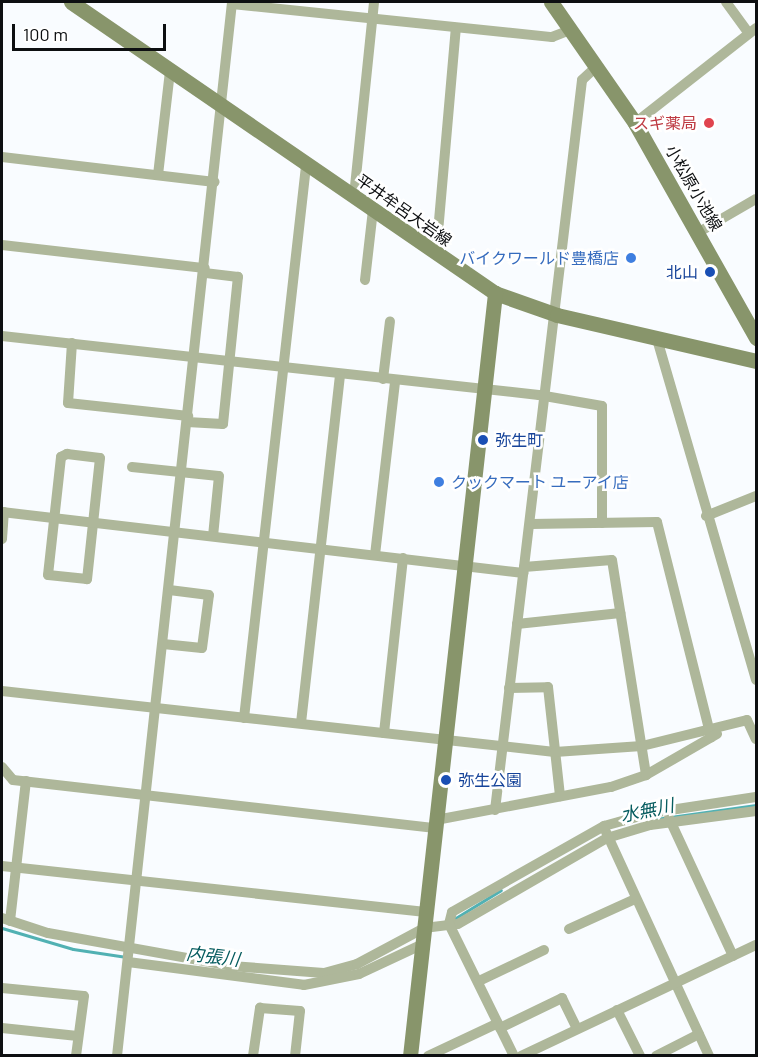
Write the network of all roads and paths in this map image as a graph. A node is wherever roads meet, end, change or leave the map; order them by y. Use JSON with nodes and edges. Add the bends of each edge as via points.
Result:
{"nodes":[{"id":1,"x":374,"y":2,"type":"edge"},
{"id":2,"x":551,"y":2,"type":"edge"},
{"id":3,"x":726,"y":2,"type":"edge"},
{"id":4,"x":76,"y":3,"type":"edge"},
{"id":5,"x":232,"y":3,"type":"edge"},
{"id":6,"x":372,"y":20,"type":"junction"},
{"id":7,"x":456,"y":28,"type":"junction"},
{"id":8,"x":570,"y":30,"type":"junction"},
{"id":9,"x":753,"y":31,"type":"edge"},
{"id":10,"x":596,"y":67,"type":"junction"},
{"id":11,"x":170,"y":71,"type":"junction"},
{"id":12,"x":223,"y":107,"type":"junction"},
{"id":13,"x":635,"y":123,"type":"junction"},
{"id":14,"x":2,"y":157,"type":"edge"},
{"id":15,"x":306,"y":166,"type":"junction"},
{"id":16,"x":158,"y":175,"type":"junction"},
{"id":17,"x":215,"y":182,"type":"junction"},
{"id":18,"x":354,"y":196,"type":"junction"},
{"id":19,"x":756,"y":199,"type":"edge"},
{"id":20,"x":373,"y":210,"type":"junction"},
{"id":21,"x":699,"y":232,"type":"junction"},
{"id":22,"x":2,"y":245,"type":"edge"},
{"id":23,"x":436,"y":255,"type":"junction"},
{"id":24,"x":205,"y":271,"type":"junction"},
{"id":25,"x":365,"y":280,"type":"dead end"},
{"id":26,"x":495,"y":293,"type":"junction"},
{"id":27,"x":556,"y":315,"type":"junction"},
{"id":28,"x":390,"y":321,"type":"dead end"},
{"id":29,"x":2,"y":336,"type":"edge"},
{"id":30,"x":756,"y":338,"type":"edge"},
{"id":31,"x":657,"y":339,"type":"junction"},
{"id":32,"x":72,"y":344,"type":"junction"},
{"id":33,"x":195,"y":357,"type":"junction"},
{"id":34,"x":229,"y":361,"type":"junction"},
{"id":35,"x":756,"y":361,"type":"edge"},
{"id":36,"x":283,"y":368,"type":"junction"},
{"id":37,"x":339,"y":375,"type":"junction"},
{"id":38,"x":383,"y":380,"type":"junction"},
{"id":39,"x":395,"y":381,"type":"junction"},
{"id":40,"x":484,"y":389,"type":"junction"},
{"id":41,"x":545,"y":397,"type":"junction"},
{"id":42,"x":188,"y":419,"type":"junction"},
{"id":43,"x":132,"y":467,"type":"dead end"},
{"id":44,"x":182,"y":472,"type":"junction"},
{"id":45,"x":756,"y":496,"type":"edge"},
{"id":46,"x":3,"y":512,"type":"edge"},
{"id":47,"x":706,"y":516,"type":"junction"},
{"id":48,"x":54,"y":518,"type":"junction"},
{"id":49,"x":94,"y":522,"type":"junction"},
{"id":50,"x":602,"y":523,"type":"junction"},
{"id":51,"x":531,"y":524,"type":"junction"},
{"id":52,"x":175,"y":532,"type":"junction"},
{"id":53,"x":213,"y":536,"type":"junction"},
{"id":54,"x":2,"y":539,"type":"edge"},
{"id":55,"x":263,"y":542,"type":"junction"},
{"id":56,"x":320,"y":548,"type":"junction"},
{"id":57,"x":375,"y":555,"type":"junction"},
{"id":58,"x":403,"y":558,"type":"junction"},
{"id":59,"x":464,"y":565,"type":"junction"},
{"id":60,"x":523,"y":570,"type":"junction"},
{"id":61,"x":169,"y":590,"type":"junction"},
{"id":62,"x":620,"y":613,"type":"junction"},
{"id":63,"x":517,"y":624,"type":"junction"},
{"id":64,"x":163,"y":644,"type":"junction"},
{"id":65,"x":756,"y":680,"type":"edge"},
{"id":66,"x":509,"y":688,"type":"junction"},
{"id":67,"x":2,"y":691,"type":"edge"},
{"id":68,"x":156,"y":708,"type":"junction"},
{"id":69,"x":244,"y":717,"type":"junction"},
{"id":70,"x":752,"y":718,"type":"edge"},
{"id":71,"x":301,"y":723,"type":"junction"},
{"id":72,"x":384,"y":733,"type":"junction"},
{"id":73,"x":710,"y":734,"type":"junction"},
{"id":74,"x":756,"y":739,"type":"edge"},
{"id":75,"x":445,"y":740,"type":"junction"},
{"id":76,"x":642,"y":746,"type":"junction"},
{"id":77,"x":502,"y":747,"type":"junction"},
{"id":78,"x":555,"y":752,"type":"junction"},
{"id":79,"x":2,"y":767,"type":"edge"},
{"id":80,"x":646,"y":775,"type":"junction"},
{"id":81,"x":26,"y":781,"type":"junction"},
{"id":82,"x":146,"y":796,"type":"junction"},
{"id":83,"x":560,"y":796,"type":"junction"},
{"id":84,"x":756,"y":797,"type":"edge"},
{"id":85,"x":495,"y":810,"type":"junction"},
{"id":86,"x":756,"y":811,"type":"edge"},
{"id":87,"x":669,"y":816,"type":"junction"},
{"id":88,"x":436,"y":824,"type":"junction"},
{"id":89,"x":604,"y":826,"type":"junction"},
{"id":90,"x":607,"y":838,"type":"junction"},
{"id":91,"x":2,"y":866,"type":"edge"},
{"id":92,"x":16,"y":867,"type":"junction"},
{"id":93,"x":136,"y":880,"type":"junction"},
{"id":94,"x":635,"y":899,"type":"junction"},
{"id":95,"x":426,"y":912,"type":"junction"},
{"id":96,"x":6,"y":919,"type":"edge"},
{"id":97,"x":448,"y":924,"type":"junction"},
{"id":98,"x":424,"y":928,"type":"junction"},
{"id":99,"x":569,"y":929,"type":"dead end"},
{"id":100,"x":423,"y":944,"type":"junction"},
{"id":101,"x":756,"y":945,"type":"edge"},
{"id":102,"x":544,"y":950,"type":"dead end"},
{"id":103,"x":128,"y":955,"type":"junction"},
{"id":104,"x":733,"y":956,"type":"junction"},
{"id":105,"x":478,"y":981,"type":"junction"},
{"id":106,"x":675,"y":984,"type":"junction"},
{"id":107,"x":2,"y":988,"type":"edge"},
{"id":108,"x":617,"y":1010,"type":"junction"},
{"id":109,"x":499,"y":1025,"type":"junction"},
{"id":110,"x":2,"y":1028,"type":"edge"},
{"id":111,"x":578,"y":1029,"type":"junction"},
{"id":112,"x":699,"y":1034,"type":"junction"},
{"id":113,"x":78,"y":1036,"type":"junction"},
{"id":114,"x":76,"y":1056,"type":"edge"},
{"id":115,"x":117,"y":1056,"type":"edge"},
{"id":116,"x":253,"y":1056,"type":"edge"},
{"id":117,"x":295,"y":1056,"type":"edge"},
{"id":118,"x":410,"y":1056,"type":"edge"},
{"id":119,"x":428,"y":1056,"type":"edge"},
{"id":120,"x":514,"y":1056,"type":"edge"},
{"id":121,"x":521,"y":1056,"type":"edge"},
{"id":122,"x":640,"y":1056,"type":"edge"},
{"id":123,"x":656,"y":1056,"type":"edge"},
{"id":124,"x":709,"y":1056,"type":"edge"}],
"edges":[{"from":1,"to":6,"type":"street"},
{"from":2,"to":8,"type":"main road","name":"小松原小池線"},
{"from":3,"to":9,"type":"street"},
{"from":4,"to":11,"type":"main road","name":"平井牟呂大岩線"},
{"from":5,"to":6,"type":"street"},
{"from":5,"to":12,"type":"street"},
{"from":6,"to":7,"type":"street"},
{"from":6,"to":18,"type":"street"},
{"from":7,"to":8,"type":"street","via":[[552,37]]},
{"from":7,"to":23,"type":"street"},
{"from":8,"to":10,"type":"main road","name":"小松原小池線"},
{"from":9,"to":13,"type":"street"},
{"from":10,"to":13,"type":"main road","name":"小松原小池線"},
{"from":10,"to":27,"type":"street","via":[[582,80]]},
{"from":11,"to":12,"type":"main road","name":"平井牟呂大岩線"},
{"from":11,"to":16,"type":"street"},
{"from":12,"to":15,"type":"main road","name":"平井牟呂大岩線"},
{"from":12,"to":17,"type":"street"},
{"from":13,"to":21,"type":"main road","name":"小松原小池線"},
{"from":14,"to":16,"type":"street"},
{"from":15,"to":18,"type":"main road","name":"平井牟呂大岩線"},
{"from":15,"to":36,"type":"street"},
{"from":16,"to":17,"type":"street"},
{"from":17,"to":24,"type":"street"},
{"from":18,"to":20,"type":"main road","name":"平井牟呂大岩線"},
{"from":19,"to":21,"type":"street"},
{"from":20,"to":23,"type":"main road","name":"平井牟呂大岩線"},
{"from":20,"to":25,"type":"street"},
{"from":21,"to":30,"type":"main road","name":"小松原小池線"},
{"from":22,"to":24,"type":"street"},
{"from":23,"to":26,"type":"main road","name":"平井牟呂大岩線"},
{"from":24,"to":33,"type":"street"},
{"from":24,"to":34,"type":"street","via":[[238,277]]},
{"from":26,"to":27,"type":"main road","name":"平井牟呂大岩線"},
{"from":26,"to":40,"type":"main road"},
{"from":27,"to":31,"type":"main road","name":"平井牟呂大岩線"},
{"from":27,"to":41,"type":"street"},
{"from":28,"to":38,"type":"street"},
{"from":29,"to":32,"type":"street"},
{"from":31,"to":35,"type":"main road","name":"平井牟呂大岩線"},
{"from":31,"to":47,"type":"street"},
{"from":32,"to":33,"type":"street"},
{"from":32,"to":42,"type":"street","via":[[68,403]]},
{"from":33,"to":34,"type":"street"},
{"from":33,"to":42,"type":"street"},
{"from":34,"to":36,"type":"street"},
{"from":34,"to":42,"type":"street","via":[[224,424]]},
{"from":36,"to":37,"type":"street"},
{"from":36,"to":55,"type":"street"},
{"from":37,"to":38,"type":"street"},
{"from":37,"to":56,"type":"street"},
{"from":38,"to":39,"type":"street"},
{"from":39,"to":40,"type":"street"},
{"from":39,"to":57,"type":"street"},
{"from":40,"to":41,"type":"street"},
{"from":40,"to":59,"type":"main road"},
{"from":41,"to":50,"type":"street","via":[[602,406]]},
{"from":41,"to":51,"type":"street"},
{"from":42,"to":44,"type":"street"},
{"from":43,"to":44,"type":"street"},
{"from":44,"to":52,"type":"street"},
{"from":44,"to":53,"type":"street","via":[[219,476]]},
{"from":45,"to":47,"type":"street"},
{"from":46,"to":48,"type":"street"},
{"from":46,"to":54,"type":"street"},
{"from":47,"to":65,"type":"street"},
{"from":48,"to":49,"type":"street"},
{"from":48,"to":49,"type":"street","via":[[48,575],[87,579]]},
{"from":48,"to":49,"type":"street","via":[[61,457],[89,456],[100,458]]},
{"from":49,"to":52,"type":"street"},
{"from":50,"to":51,"type":"street"},
{"from":50,"to":73,"type":"street","via":[[657,522]]},
{"from":51,"to":60,"type":"street"},
{"from":52,"to":53,"type":"street"},
{"from":52,"to":61,"type":"street"},
{"from":53,"to":55,"type":"street"},
{"from":55,"to":56,"type":"street"},
{"from":55,"to":69,"type":"street"},
{"from":56,"to":57,"type":"street"},
{"from":56,"to":71,"type":"street"},
{"from":57,"to":58,"type":"street"},
{"from":58,"to":59,"type":"street"},
{"from":58,"to":72,"type":"street"},
{"from":59,"to":60,"type":"street"},
{"from":59,"to":75,"type":"main road"},
{"from":60,"to":62,"type":"street","via":[[612,560]]},
{"from":60,"to":63,"type":"street"},
{"from":61,"to":64,"type":"street"},
{"from":61,"to":64,"type":"street","via":[[209,595],[202,648]]},
{"from":62,"to":63,"type":"street"},
{"from":62,"to":76,"type":"street"},
{"from":63,"to":66,"type":"street"},
{"from":64,"to":68,"type":"street"},
{"from":66,"to":77,"type":"street"},
{"from":66,"to":78,"type":"street","via":[[548,687]]},
{"from":67,"to":68,"type":"street"},
{"from":68,"to":69,"type":"street"},
{"from":68,"to":82,"type":"street"},
{"from":69,"to":71,"type":"street"},
{"from":70,"to":73,"type":"street"},
{"from":70,"to":74,"type":"street"},
{"from":71,"to":72,"type":"street"},
{"from":72,"to":75,"type":"street"},
{"from":73,"to":76,"type":"street"},
{"from":73,"to":80,"type":"street"},
{"from":75,"to":77,"type":"street"},
{"from":75,"to":88,"type":"main road"},
{"from":76,"to":78,"type":"street"},
{"from":76,"to":80,"type":"street"},
{"from":77,"to":78,"type":"street"},
{"from":77,"to":85,"type":"street"},
{"from":78,"to":83,"type":"street"},
{"from":79,"to":81,"type":"street","via":[[13,780]]},
{"from":80,"to":83,"type":"street"},
{"from":81,"to":82,"type":"street"},
{"from":81,"to":92,"type":"street"},
{"from":82,"to":88,"type":"street"},
{"from":82,"to":93,"type":"street"},
{"from":83,"to":85,"type":"street"},
{"from":84,"to":87,"type":"street"},
{"from":85,"to":88,"type":"street"},
{"from":86,"to":87,"type":"street"},
{"from":87,"to":89,"type":"street"},
{"from":87,"to":90,"type":"street"},
{"from":87,"to":104,"type":"street"},
{"from":88,"to":95,"type":"main road"},
{"from":89,"to":90,"type":"street"},
{"from":89,"to":97,"type":"street","via":[[452,912]]},
{"from":90,"to":94,"type":"street"},
{"from":90,"to":97,"type":"street"},
{"from":91,"to":92,"type":"street"},
{"from":92,"to":93,"type":"street"},
{"from":92,"to":96,"type":"street"},
{"from":93,"to":95,"type":"street"},
{"from":93,"to":103,"type":"street"},
{"from":94,"to":99,"type":"street"},
{"from":94,"to":106,"type":"street"},
{"from":95,"to":98,"type":"main road"},
{"from":96,"to":103,"type":"street"},
{"from":97,"to":98,"type":"street"},
{"from":97,"to":105,"type":"street"},
{"from":98,"to":100,"type":"main road"},
{"from":98,"to":103,"type":"street","via":[[357,964],[324,973]]},
{"from":100,"to":103,"type":"street","via":[[359,974],[304,985]]},
{"from":100,"to":118,"type":"main road"},
{"from":101,"to":104,"type":"street"},
{"from":102,"to":105,"type":"street"},
{"from":103,"to":115,"type":"street"},
{"from":104,"to":106,"type":"street"},
{"from":105,"to":109,"type":"street"},
{"from":106,"to":108,"type":"street"},
{"from":106,"to":112,"type":"street"},
{"from":107,"to":113,"type":"street","via":[[84,996]]},
{"from":108,"to":111,"type":"street"},
{"from":108,"to":122,"type":"street"},
{"from":109,"to":111,"type":"street","via":[[562,998]]},
{"from":109,"to":119,"type":"street"},
{"from":109,"to":120,"type":"street"},
{"from":110,"to":113,"type":"street"},
{"from":111,"to":121,"type":"street"},
{"from":112,"to":123,"type":"street"},
{"from":112,"to":124,"type":"street"},
{"from":113,"to":114,"type":"street"},
{"from":116,"to":117,"type":"street","via":[[260,1008],[300,1011]]}]}
